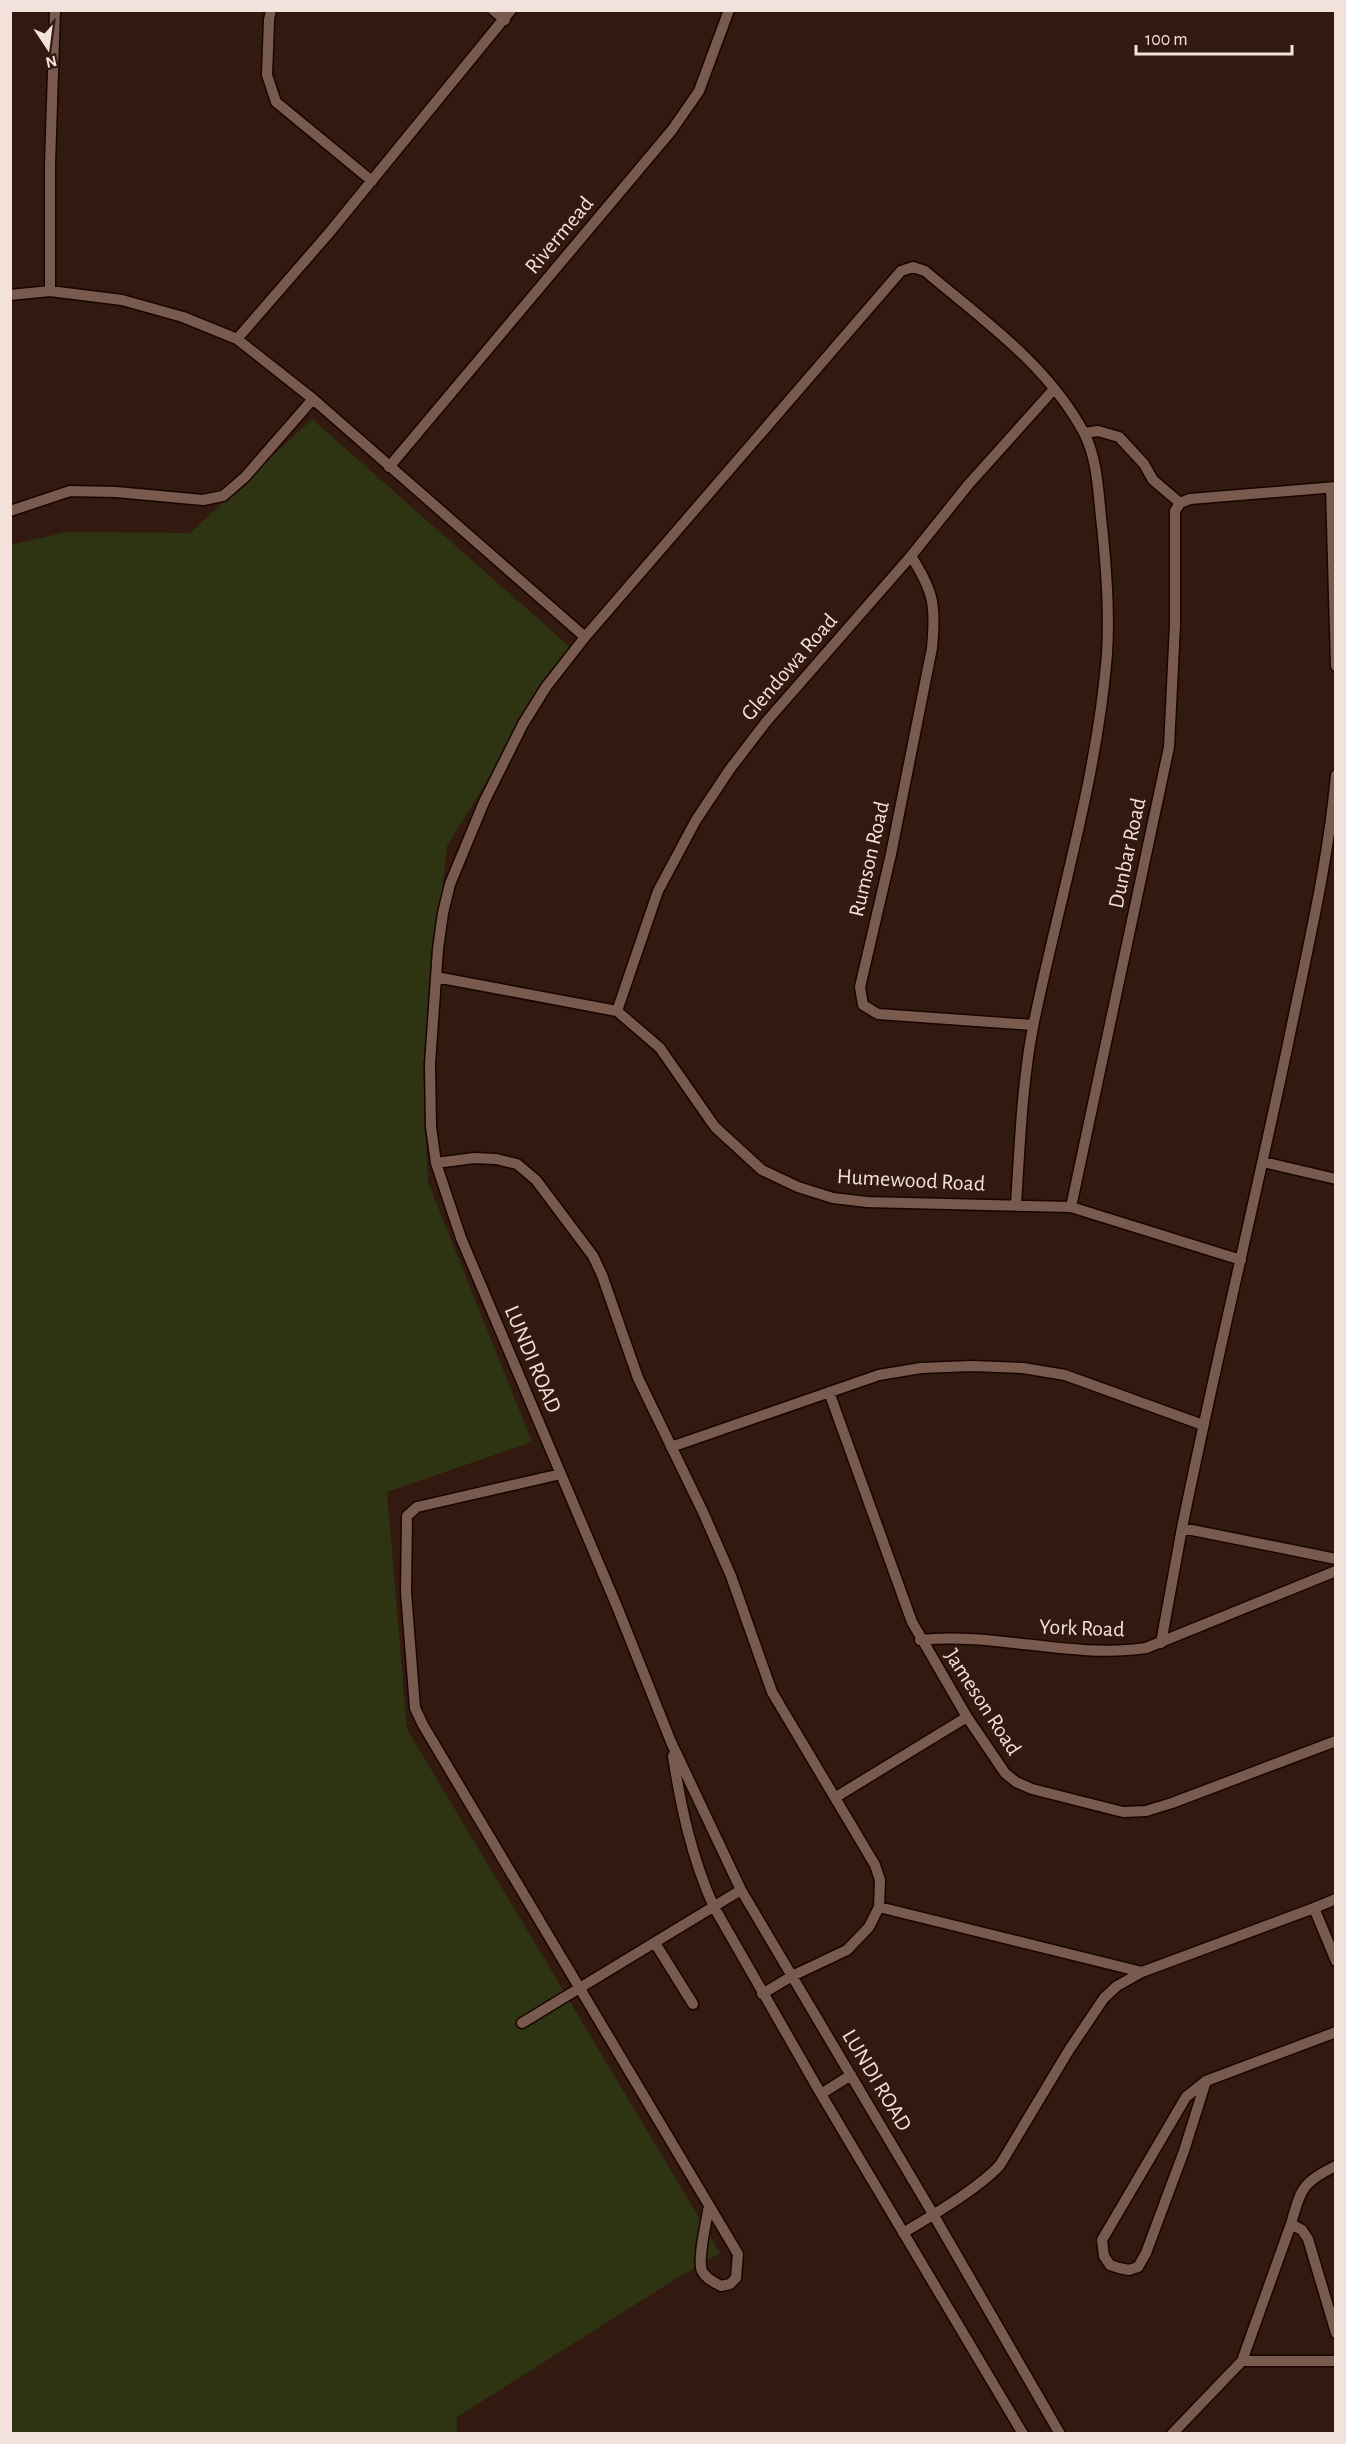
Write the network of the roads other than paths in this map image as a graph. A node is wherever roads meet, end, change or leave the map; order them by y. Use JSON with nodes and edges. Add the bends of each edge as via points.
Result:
{"nodes":[{"id":1,"x":56,"y":10,"type":"edge"},
{"id":2,"x":271,"y":10,"type":"edge"},
{"id":3,"x":493,"y":10,"type":"edge"},
{"id":4,"x":729,"y":10,"type":"edge"},
{"id":5,"x":508,"y":15,"type":"edge"},
{"id":6,"x":372,"y":181,"type":"junction"},
{"id":7,"x":50,"y":291,"type":"junction"},
{"id":8,"x":10,"y":295,"type":"edge"},
{"id":9,"x":237,"y":339,"type":"junction"},
{"id":10,"x":1054,"y":388,"type":"junction"},
{"id":11,"x":313,"y":399,"type":"junction"},
{"id":12,"x":1084,"y":433,"type":"junction"},
{"id":13,"x":389,"y":467,"type":"junction"},
{"id":14,"x":1333,"y":488,"type":"edge"},
{"id":15,"x":1180,"y":503,"type":"junction"},
{"id":16,"x":10,"y":511,"type":"edge"},
{"id":17,"x":911,"y":556,"type":"junction"},
{"id":18,"x":585,"y":637,"type":"junction"},
{"id":19,"x":1335,"y":666,"type":"edge"},
{"id":20,"x":1335,"y":774,"type":"edge"},
{"id":21,"x":436,"y":977,"type":"junction"},
{"id":22,"x":618,"y":1011,"type":"junction"},
{"id":23,"x":1033,"y":1024,"type":"junction"},
{"id":24,"x":1263,"y":1162,"type":"junction"},
{"id":25,"x":436,"y":1163,"type":"junction"},
{"id":26,"x":1335,"y":1179,"type":"edge"},
{"id":27,"x":1016,"y":1204,"type":"junction"},
{"id":28,"x":1071,"y":1206,"type":"junction"},
{"id":29,"x":1241,"y":1260,"type":"junction"},
{"id":30,"x":829,"y":1392,"type":"junction"},
{"id":31,"x":1203,"y":1425,"type":"junction"},
{"id":32,"x":671,"y":1447,"type":"junction"},
{"id":33,"x":561,"y":1474,"type":"junction"},
{"id":34,"x":1182,"y":1528,"type":"junction"},
{"id":35,"x":1335,"y":1559,"type":"edge"},
{"id":36,"x":1335,"y":1571,"type":"edge"},
{"id":37,"x":920,"y":1640,"type":"junction"},
{"id":38,"x":1161,"y":1643,"type":"junction"},
{"id":39,"x":967,"y":1717,"type":"junction"},
{"id":40,"x":1335,"y":1741,"type":"edge"},
{"id":41,"x":670,"y":1742,"type":"junction"},
{"id":42,"x":836,"y":1797,"type":"junction"},
{"id":43,"x":741,"y":1890,"type":"junction"},
{"id":44,"x":1335,"y":1899,"type":"edge"},
{"id":45,"x":714,"y":1907,"type":"junction"},
{"id":46,"x":879,"y":1907,"type":"junction"},
{"id":47,"x":1314,"y":1908,"type":"junction"},
{"id":48,"x":655,"y":1943,"type":"junction"},
{"id":49,"x":1335,"y":1961,"type":"edge"},
{"id":50,"x":1142,"y":1972,"type":"junction"},
{"id":51,"x":792,"y":1976,"type":"junction"},
{"id":52,"x":581,"y":1987,"type":"junction"},
{"id":53,"x":762,"y":1994,"type":"junction"},
{"id":54,"x":693,"y":2004,"type":"dead end"},
{"id":55,"x":522,"y":2023,"type":"dead end"},
{"id":56,"x":1335,"y":2032,"type":"edge"},
{"id":57,"x":851,"y":2075,"type":"junction"},
{"id":58,"x":1206,"y":2081,"type":"junction"},
{"id":59,"x":820,"y":2094,"type":"junction"},
{"id":60,"x":1335,"y":2166,"type":"edge"},
{"id":61,"x":710,"y":2205,"type":"junction"},
{"id":62,"x":933,"y":2214,"type":"junction"},
{"id":63,"x":1291,"y":2224,"type":"junction"},
{"id":64,"x":903,"y":2233,"type":"junction"},
{"id":65,"x":1335,"y":2333,"type":"edge"},
{"id":66,"x":1242,"y":2361,"type":"junction"},
{"id":67,"x":1335,"y":2361,"type":"edge"},
{"id":68,"x":1023,"y":2433,"type":"edge"},
{"id":69,"x":1060,"y":2433,"type":"edge"},
{"id":70,"x":1172,"y":2433,"type":"edge"}],
"edges":[{"from":1,"to":7,"type":"street"},
{"from":2,"to":6,"type":"street","via":[[267,75],[276,102]]},
{"from":3,"to":5,"type":"street"},
{"from":4,"to":13,"type":"street","name":"Rivermead","via":[[699,91],[672,130]]},
{"from":5,"to":6,"type":"street"},
{"from":6,"to":9,"type":"street"},
{"from":7,"to":8,"type":"street"},
{"from":7,"to":9,"type":"street","via":[[122,300],[183,317]]},
{"from":9,"to":11,"type":"street"},
{"from":10,"to":12,"type":"street","name":"LUNDI ROAD"},
{"from":10,"to":17,"type":"street","name":"Glendowa Road"},
{"from":10,"to":18,"type":"street","name":"LUNDI ROAD","via":[[1034,364],[926,271],[913,267],[901,271]]},
{"from":11,"to":13,"type":"street"},
{"from":11,"to":16,"type":"street","via":[[245,477],[223,496],[203,500],[70,491]]},
{"from":12,"to":15,"type":"street","via":[[1098,431],[1119,437],[1153,480]]},
{"from":12,"to":23,"type":"street","name":"LUNDI ROAD","via":[[1095,468],[1103,532],[1107,653],[1086,790]]},
{"from":13,"to":18,"type":"street"},
{"from":14,"to":15,"type":"street","via":[[1190,499]]},
{"from":14,"to":19,"type":"street"},
{"from":15,"to":28,"type":"street","name":"Dunbar Road","via":[[1175,511],[1169,747]]},
{"from":17,"to":22,"type":"street","name":"Glendowa Road","via":[[766,722],[710,797],[658,891]]},
{"from":17,"to":23,"type":"street","name":"Rumson Road","via":[[933,598],[932,648],[894,843],[860,987],[863,1005],[878,1014]]},
{"from":18,"to":21,"type":"street","name":"LUNDI ROAD","via":[[523,724],[483,802],[450,884]]},
{"from":20,"to":24,"type":"street","via":[[1319,893]]},
{"from":21,"to":22,"type":"street"},
{"from":21,"to":25,"type":"street","name":"LUNDI ROAD","via":[[430,1064]]},
{"from":22,"to":27,"type":"street","name":"Humewood Road","via":[[660,1048],[715,1127],[762,1170],[833,1198]]},
{"from":23,"to":27,"type":"street","name":"LUNDI ROAD"},
{"from":24,"to":26,"type":"street"},
{"from":24,"to":29,"type":"street"},
{"from":25,"to":32,"type":"street","via":[[474,1158],[505,1160],[536,1180],[593,1256],[638,1378]]},
{"from":25,"to":33,"type":"street","name":"LUNDI ROAD","via":[[465,1248]]},
{"from":27,"to":28,"type":"street","name":"Humewood Road"},
{"from":28,"to":29,"type":"street","name":"Humewood Road"},
{"from":29,"to":31,"type":"street"},
{"from":30,"to":31,"type":"street","via":[[879,1375],[921,1368],[1023,1368],[1065,1375]]},
{"from":30,"to":32,"type":"street"},
{"from":30,"to":37,"type":"street","name":"Jameson Road"},
{"from":31,"to":34,"type":"street"},
{"from":32,"to":42,"type":"street","via":[[731,1576],[772,1692]]},
{"from":33,"to":41,"type":"street","name":"LUNDI ROAD"},
{"from":33,"to":52,"type":"street","via":[[417,1507],[405,1522],[406,1592],[417,1714]]},
{"from":34,"to":35,"type":"street"},
{"from":34,"to":38,"type":"street"},
{"from":36,"to":38,"type":"street","name":"York Road"},
{"from":37,"to":38,"type":"street","name":"York Road","via":[[968,1639],[1120,1652]]},
{"from":37,"to":39,"type":"street","name":"Jameson Road"},
{"from":39,"to":40,"type":"street","name":"Jameson Road","via":[[1005,1773],[1016,1782],[1076,1802],[1123,1812],[1146,1811],[1172,1803]]},
{"from":39,"to":42,"type":"street"},
{"from":41,"to":43,"type":"street","name":"LUNDI ROAD"},
{"from":41,"to":45,"type":"street","name":"LUNDI ROAD","via":[[690,1843]]},
{"from":42,"to":46,"type":"street","via":[[875,1866],[880,1880]]},
{"from":43,"to":45,"type":"street"},
{"from":43,"to":51,"type":"street","name":"LUNDI ROAD"},
{"from":44,"to":47,"type":"street"},
{"from":45,"to":48,"type":"street"},
{"from":45,"to":53,"type":"street","name":"LUNDI ROAD"},
{"from":46,"to":50,"type":"street"},
{"from":46,"to":51,"type":"street","via":[[869,1927],[847,1950]]},
{"from":47,"to":49,"type":"street"},
{"from":47,"to":50,"type":"street"},
{"from":48,"to":52,"type":"street"},
{"from":48,"to":54,"type":"street"},
{"from":50,"to":62,"type":"street","via":[[1104,1998],[1000,2165]]},
{"from":51,"to":53,"type":"street"},
{"from":51,"to":57,"type":"street","name":"LUNDI ROAD"},
{"from":52,"to":55,"type":"street"},
{"from":52,"to":61,"type":"street"},
{"from":53,"to":59,"type":"street","name":"LUNDI ROAD"},
{"from":56,"to":58,"type":"street"},
{"from":57,"to":59,"type":"street"},
{"from":57,"to":62,"type":"street","name":"LUNDI ROAD"},
{"from":58,"to":58,"type":"street","via":[[1146,2253],[1138,2267],[1129,2270],[1110,2265],[1102,2240],[1186,2097]]},
{"from":59,"to":64,"type":"street","name":"LUNDI ROAD"},
{"from":60,"to":63,"type":"street","via":[[1303,2187]]},
{"from":61,"to":61,"type":"street","via":[[702,2271],[721,2286],[736,2278],[738,2254]]},
{"from":62,"to":64,"type":"street"},
{"from":62,"to":69,"type":"street","name":"LUNDI ROAD"},
{"from":63,"to":65,"type":"street","via":[[1308,2239]]},
{"from":63,"to":66,"type":"street"},
{"from":64,"to":68,"type":"street","name":"LUNDI ROAD"},
{"from":66,"to":67,"type":"street"},
{"from":66,"to":70,"type":"street"}]}
